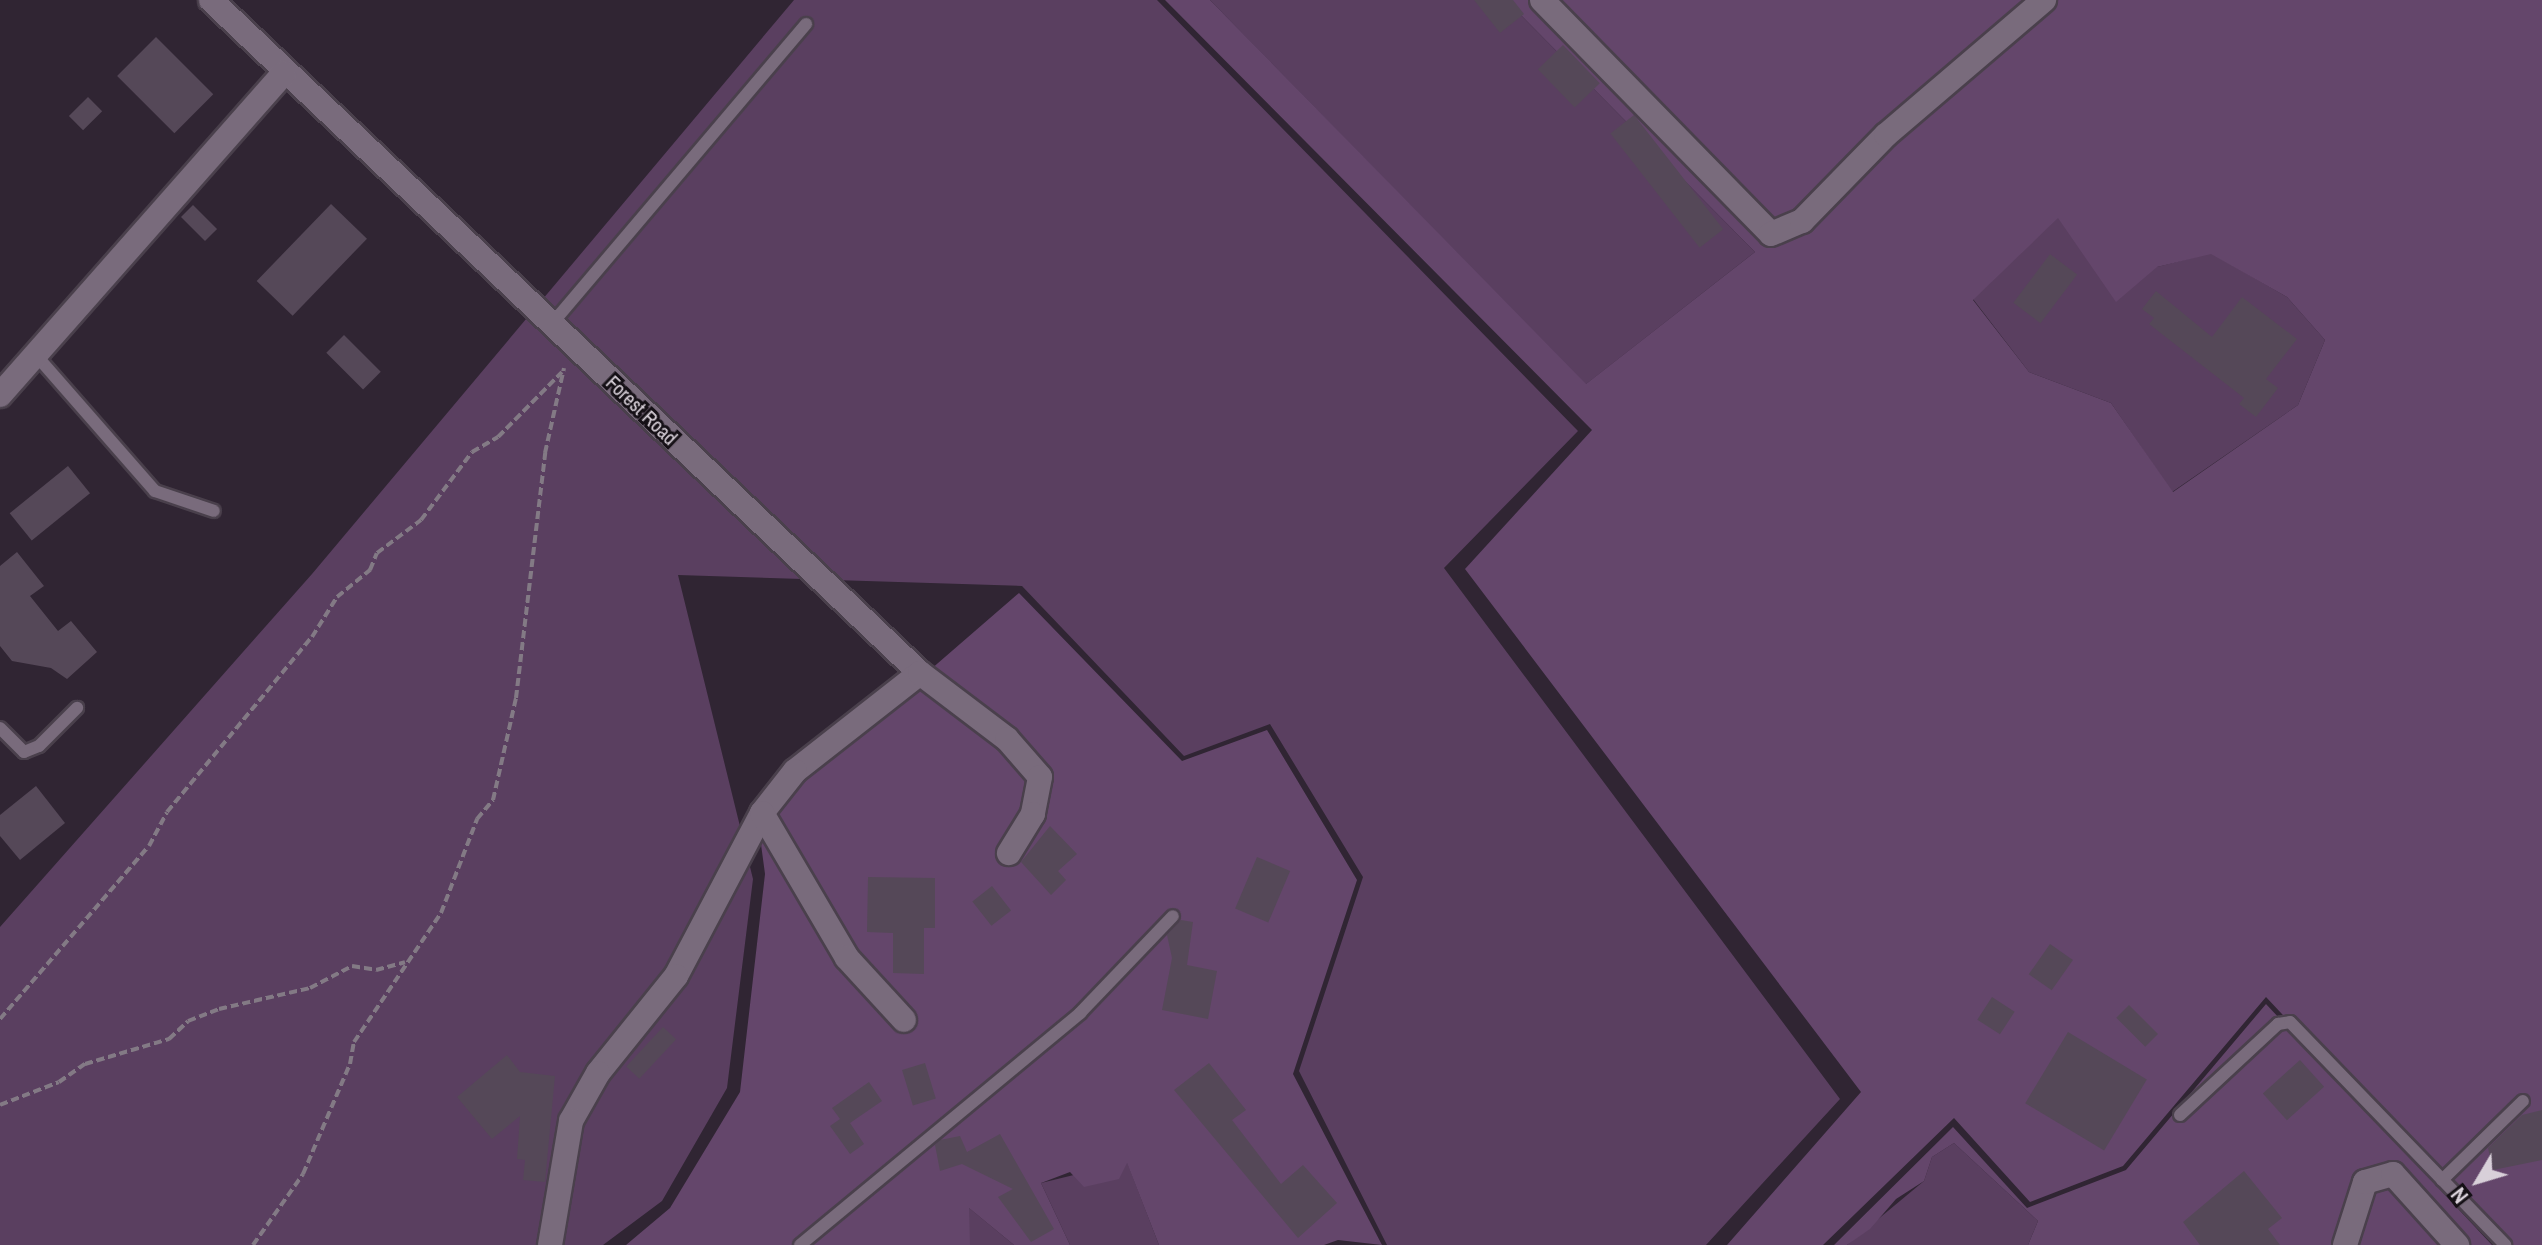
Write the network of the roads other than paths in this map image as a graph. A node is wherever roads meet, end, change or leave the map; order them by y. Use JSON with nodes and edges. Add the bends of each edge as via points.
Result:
{"nodes":[{"id":1,"x":211,"y":0,"type":"edge"},
{"id":2,"x":1542,"y":0,"type":"edge"},
{"id":3,"x":2044,"y":0,"type":"edge"},
{"id":4,"x":806,"y":24,"type":"dead end"},
{"id":5,"x":284,"y":73,"type":"junction"},
{"id":6,"x":550,"y":326,"type":"junction"},
{"id":7,"x":35,"y":354,"type":"junction"},
{"id":8,"x":0,"y":395,"type":"edge"},
{"id":9,"x":214,"y":511,"type":"dead end"},
{"id":10,"x":920,"y":673,"type":"junction"},
{"id":11,"x":77,"y":708,"type":"dead end"},
{"id":12,"x":0,"y":728,"type":"edge"},
{"id":13,"x":762,"y":813,"type":"junction"},
{"id":14,"x":1009,"y":853,"type":"dead end"},
{"id":15,"x":1173,"y":916,"type":"dead end"},
{"id":16,"x":904,"y":1020,"type":"dead end"},
{"id":17,"x":2523,"y":1101,"type":"dead end"},
{"id":18,"x":2180,"y":1115,"type":"dead end"},
{"id":19,"x":2442,"y":1180,"type":"junction"},
{"id":20,"x":550,"y":1245,"type":"edge"},
{"id":21,"x":800,"y":1245,"type":"edge"},
{"id":22,"x":2345,"y":1245,"type":"edge"},
{"id":23,"x":2457,"y":1245,"type":"edge"},
{"id":24,"x":2505,"y":1245,"type":"edge"}],
"edges":[{"from":1,"to":5,"type":"street","name":"Forest Road"},
{"from":2,"to":3,"type":"street","via":[[1771,234],[1802,221],[1886,135]]},
{"from":4,"to":6,"type":"lane"},
{"from":5,"to":6,"type":"street","name":"Forest Road"},
{"from":5,"to":7,"type":"street"},
{"from":6,"to":10,"type":"street","name":"Forest Road"},
{"from":7,"to":8,"type":"street"},
{"from":7,"to":9,"type":"lane","via":[[155,491]]},
{"from":10,"to":13,"type":"street","via":[[795,771]]},
{"from":10,"to":14,"type":"street","name":"Forest Road","via":[[1007,739],[1040,777],[1033,814]]},
{"from":11,"to":12,"type":"lane","via":[[39,746],[24,752]]},
{"from":13,"to":16,"type":"street","via":[[847,958]]},
{"from":13,"to":20,"type":"street","via":[[676,976],[598,1073],[571,1121]]},
{"from":15,"to":21,"type":"lane","via":[[1080,1013]]},
{"from":17,"to":19,"type":"lane"},
{"from":18,"to":19,"type":"lane","via":[[2278,1024],[2290,1022]]},
{"from":19,"to":24,"type":"lane"},
{"from":22,"to":23,"type":"street","via":[[2365,1182],[2393,1174]]}]}
